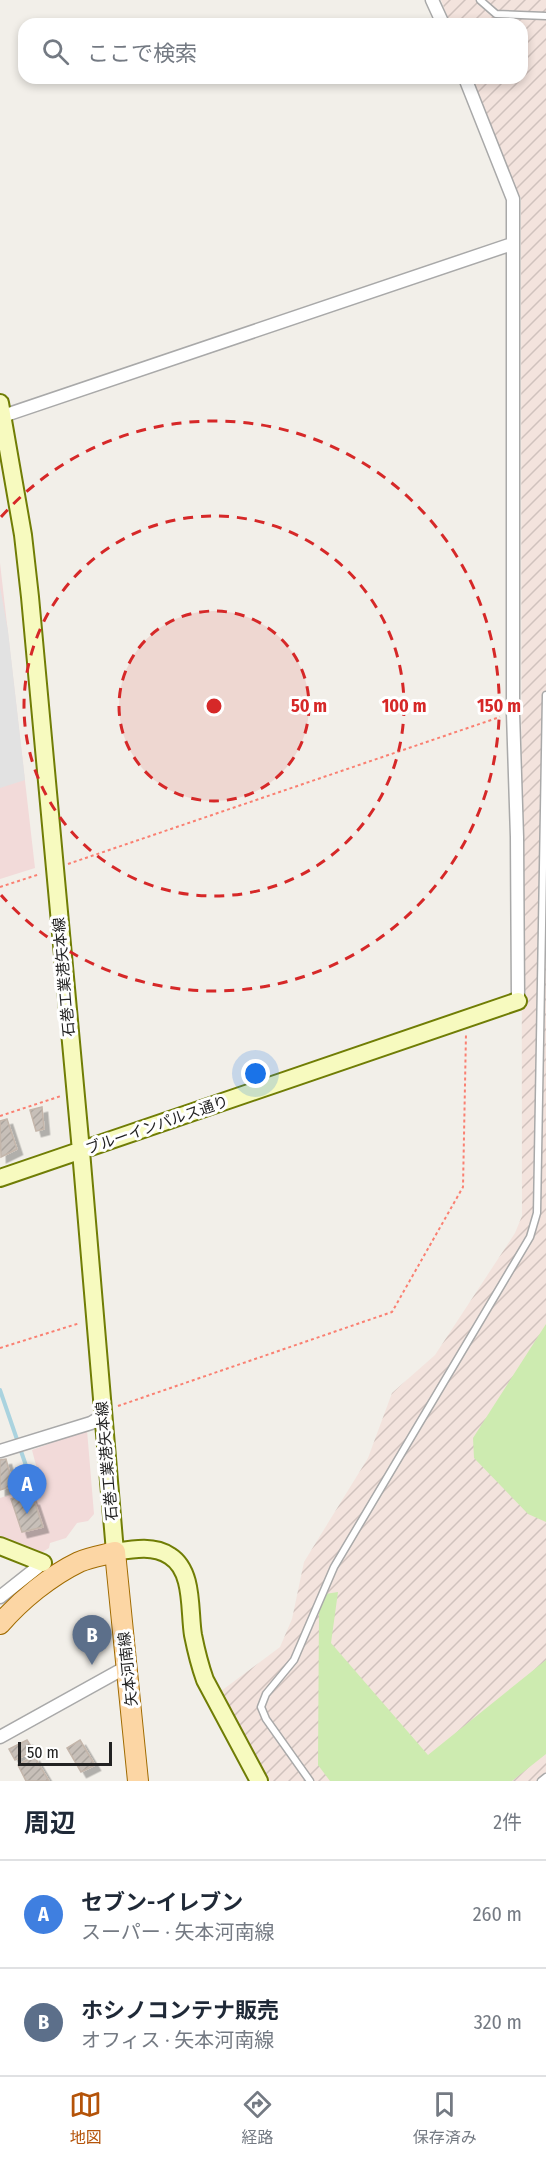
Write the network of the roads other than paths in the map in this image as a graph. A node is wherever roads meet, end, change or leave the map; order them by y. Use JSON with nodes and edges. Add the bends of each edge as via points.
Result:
{"nodes":[{"id":1,"x":432,"y":0,"type":"edge"},
{"id":2,"x":480,"y":0,"type":"edge"},
{"id":3,"x":546,"y":16,"type":"edge"},
{"id":4,"x":440,"y":18,"type":"edge"},
{"id":5,"x":467,"y":84,"type":"edge"},
{"id":6,"x":512,"y":244,"type":"junction"},
{"id":7,"x":1,"y":412,"type":"edge"},
{"id":8,"x":546,"y":695,"type":"edge"},
{"id":9,"x":518,"y":1001,"type":"joint"},
{"id":10,"x":543,"y":1077,"type":"edge"},
{"id":11,"x":81,"y":1151,"type":"junction"},
{"id":12,"x":0,"y":1178,"type":"edge"},
{"id":13,"x":103,"y":1416,"type":"junction"},
{"id":14,"x":0,"y":1451,"type":"edge"},
{"id":15,"x":0,"y":1546,"type":"edge"},
{"id":16,"x":115,"y":1552,"type":"junction"},
{"id":17,"x":43,"y":1563,"type":"joint"},
{"id":18,"x":0,"y":1597,"type":"edge"},
{"id":19,"x":0,"y":1624,"type":"edge"},
{"id":20,"x":128,"y":1666,"type":"junction"},
{"id":21,"x":0,"y":1737,"type":"edge"},
{"id":22,"x":546,"y":1777,"type":"edge"},
{"id":23,"x":138,"y":1781,"type":"edge"},
{"id":24,"x":259,"y":1781,"type":"edge"},
{"id":25,"x":310,"y":1781,"type":"edge"},
{"id":26,"x":542,"y":1781,"type":"edge"}],
"edges":[{"from":1,"to":4,"type":"street"},
{"from":2,"to":3,"type":"lane","via":[[496,14]]},
{"from":5,"to":6,"type":"street","via":[[513,199]]},
{"from":6,"to":7,"type":"street"},
{"from":6,"to":9,"type":"street"},
{"from":7,"to":11,"type":"main road","name":"石巻工業港矢本線","via":[[23,535]]},
{"from":8,"to":10,"type":"lane"},
{"from":9,"to":11,"type":"main road","name":"ブルーインパルス通り"},
{"from":10,"to":25,"type":"lane","via":[[537,1214],[530,1237],[334,1567],[294,1659],[266,1694],[261,1707]]},
{"from":11,"to":12,"type":"main road","name":"ブルーインパルス通り"},
{"from":11,"to":13,"type":"main road","name":"石巻工業港矢本線"},
{"from":13,"to":14,"type":"street"},
{"from":13,"to":16,"type":"main road","name":"石巻工業港矢本線"},
{"from":15,"to":17,"type":"main road"},
{"from":16,"to":19,"type":"main road","via":[[79,1562],[26,1599]]},
{"from":16,"to":20,"type":"main road","name":"矢本河南線"},
{"from":16,"to":24,"type":"main road","via":[[156,1550],[170,1555],[179,1564],[188,1591],[203,1674]]},
{"from":17,"to":18,"type":"street"},
{"from":20,"to":21,"type":"street"},
{"from":20,"to":23,"type":"main road","name":"矢本河南線"},
{"from":22,"to":26,"type":"lane"}]}
